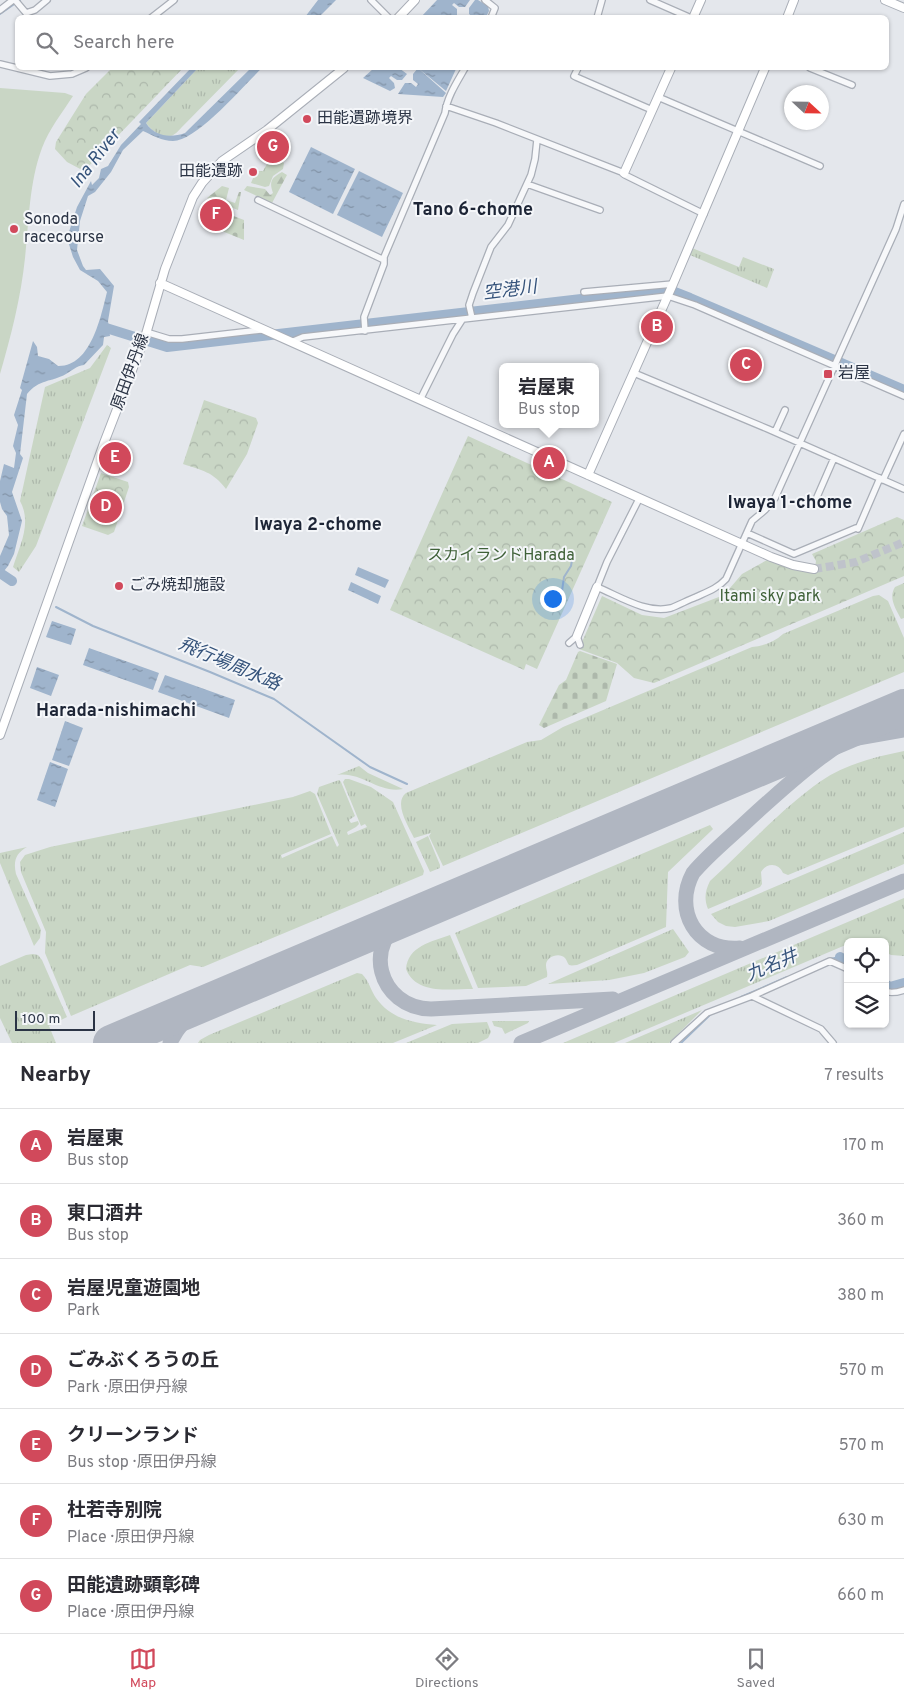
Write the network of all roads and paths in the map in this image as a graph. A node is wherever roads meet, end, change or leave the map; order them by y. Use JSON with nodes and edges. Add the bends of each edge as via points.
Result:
{"nodes":[{"id":1,"x":14,"y":0,"type":"edge"},
{"id":2,"x":48,"y":0,"type":"edge"},
{"id":3,"x":174,"y":0,"type":"edge"},
{"id":4,"x":372,"y":0,"type":"edge"},
{"id":5,"x":415,"y":0,"type":"edge"},
{"id":6,"x":485,"y":0,"type":"edge"},
{"id":7,"x":602,"y":0,"type":"edge"},
{"id":8,"x":650,"y":0,"type":"edge"},
{"id":9,"x":701,"y":0,"type":"edge"},
{"id":10,"x":794,"y":0,"type":"edge"},
{"id":11,"x":885,"y":0,"type":"edge"},
{"id":12,"x":901,"y":4,"type":"edge"},
{"id":13,"x":0,"y":10,"type":"edge"},
{"id":14,"x":156,"y":15,"type":"edge"},
{"id":15,"x":386,"y":15,"type":"edge"},
{"id":16,"x":401,"y":15,"type":"edge"},
{"id":17,"x":492,"y":15,"type":"edge"},
{"id":18,"x":598,"y":15,"type":"edge"},
{"id":19,"x":685,"y":15,"type":"edge"},
{"id":20,"x":694,"y":15,"type":"edge"},
{"id":21,"x":787,"y":15,"type":"edge"},
{"id":22,"x":0,"y":64,"type":"edge"},
{"id":23,"x":15,"y":68,"type":"edge"},
{"id":24,"x":25,"y":70,"type":"edge"},
{"id":25,"x":81,"y":70,"type":"edge"},
{"id":26,"x":342,"y":70,"type":"edge"},
{"id":27,"x":464,"y":70,"type":"edge"},
{"id":28,"x":577,"y":70,"type":"edge"},
{"id":29,"x":670,"y":70,"type":"edge"},
{"id":30,"x":764,"y":70,"type":"edge"},
{"id":31,"x":815,"y":70,"type":"edge"},
{"id":32,"x":852,"y":85,"type":"dead end"},
{"id":33,"x":658,"y":97,"type":"junction"},
{"id":34,"x":446,"y":106,"type":"junction"},
{"id":35,"x":652,"y":110,"type":"junction"},
{"id":36,"x":738,"y":130,"type":"junction"},
{"id":37,"x":537,"y":140,"type":"junction"},
{"id":38,"x":820,"y":166,"type":"dead end"},
{"id":39,"x":624,"y":173,"type":"junction"},
{"id":40,"x":527,"y":184,"type":"junction"},
{"id":41,"x":258,"y":200,"type":"dead end"},
{"id":42,"x":904,"y":207,"type":"edge"},
{"id":43,"x":600,"y":210,"type":"dead end"},
{"id":44,"x":704,"y":214,"type":"junction"},
{"id":45,"x":384,"y":260,"type":"junction"},
{"id":46,"x":160,"y":283,"type":"junction"},
{"id":47,"x":671,"y":290,"type":"junction"},
{"id":48,"x":584,"y":292,"type":"dead end"},
{"id":49,"x":472,"y":317,"type":"junction"},
{"id":50,"x":462,"y":320,"type":"junction"},
{"id":51,"x":263,"y":330,"type":"junction"},
{"id":52,"x":365,"y":330,"type":"junction"},
{"id":53,"x":146,"y":333,"type":"junction"},
{"id":54,"x":289,"y":341,"type":"junction"},
{"id":55,"x":835,"y":364,"type":"junction"},
{"id":56,"x":634,"y":373,"type":"junction"},
{"id":57,"x":904,"y":396,"type":"edge"},
{"id":58,"x":420,"y":400,"type":"junction"},
{"id":59,"x":784,"y":410,"type":"dead end"},
{"id":60,"x":775,"y":432,"type":"junction"},
{"id":61,"x":904,"y":434,"type":"edge"},
{"id":62,"x":800,"y":443,"type":"junction"},
{"id":63,"x":834,"y":458,"type":"junction"},
{"id":64,"x":588,"y":475,"type":"junction"},
{"id":65,"x":882,"y":479,"type":"junction"},
{"id":66,"x":904,"y":489,"type":"edge"},
{"id":67,"x":817,"y":498,"type":"dead end"},
{"id":68,"x":639,"y":499,"type":"junction"},
{"id":69,"x":746,"y":533,"type":"junction"},
{"id":70,"x":742,"y":544,"type":"junction"},
{"id":71,"x":814,"y":569,"type":"tunnel mouth"},
{"id":72,"x":597,"y":587,"type":"junction"},
{"id":73,"x":577,"y":636,"type":"junction"},
{"id":74,"x":569,"y":643,"type":"dead end"},
{"id":75,"x":580,"y":645,"type":"dead end"},
{"id":76,"x":0,"y":735,"type":"edge"},
{"id":77,"x":844,"y":966,"type":"edge"},
{"id":78,"x":904,"y":990,"type":"edge"},
{"id":79,"x":889,"y":991,"type":"edge"},
{"id":80,"x":752,"y":996,"type":"junction"},
{"id":81,"x":830,"y":1042,"type":"edge"},
{"id":82,"x":674,"y":1043,"type":"edge"}],
"edges":[{"from":1,"to":2,"type":"street","via":[[26,14]]},
{"from":1,"to":13,"type":"street"},
{"from":3,"to":14,"type":"street"},
{"from":4,"to":15,"type":"street"},
{"from":5,"to":16,"type":"street"},
{"from":6,"to":17,"type":"street","via":[[494,8]]},
{"from":7,"to":18,"type":"street"},
{"from":8,"to":19,"type":"street"},
{"from":9,"to":20,"type":"street"},
{"from":10,"to":21,"type":"street"},
{"from":11,"to":12,"type":"street"},
{"from":22,"to":23,"type":"street"},
{"from":24,"to":25,"type":"street","via":[[50,76]]},
{"from":26,"to":46,"type":"street","name":"原田伊丹線","via":[[209,174],[194,197]]},
{"from":27,"to":34,"type":"street"},
{"from":28,"to":35,"type":"street","via":[[574,76]]},
{"from":29,"to":33,"type":"street"},
{"from":30,"to":36,"type":"street"},
{"from":31,"to":32,"type":"street"},
{"from":33,"to":35,"type":"street"},
{"from":33,"to":36,"type":"street"},
{"from":34,"to":37,"type":"street"},
{"from":34,"to":45,"type":"street"},
{"from":35,"to":39,"type":"street"},
{"from":36,"to":38,"type":"street"},
{"from":36,"to":44,"type":"street"},
{"from":37,"to":39,"type":"street"},
{"from":37,"to":40,"type":"street"},
{"from":39,"to":44,"type":"street"},
{"from":40,"to":43,"type":"street"},
{"from":40,"to":49,"type":"street","via":[[508,224],[491,247],[473,293]]},
{"from":41,"to":45,"type":"street"},
{"from":42,"to":55,"type":"street"},
{"from":44,"to":47,"type":"street"},
{"from":45,"to":52,"type":"street","via":[[364,319]]},
{"from":46,"to":51,"type":"street"},
{"from":46,"to":53,"type":"street","name":"原田伊丹線"},
{"from":47,"to":48,"type":"street"},
{"from":47,"to":49,"type":"street"},
{"from":47,"to":55,"type":"street","via":[[695,305]]},
{"from":47,"to":56,"type":"street"},
{"from":49,"to":50,"type":"street"},
{"from":50,"to":52,"type":"street"},
{"from":50,"to":58,"type":"street"},
{"from":51,"to":53,"type":"street","via":[[182,339]]},
{"from":51,"to":54,"type":"street"},
{"from":52,"to":54,"type":"street"},
{"from":53,"to":76,"type":"street","name":"原田伊丹線"},
{"from":54,"to":58,"type":"street"},
{"from":55,"to":57,"type":"street"},
{"from":55,"to":62,"type":"street"},
{"from":56,"to":60,"type":"street"},
{"from":56,"to":64,"type":"street"},
{"from":58,"to":64,"type":"street"},
{"from":59,"to":60,"type":"street"},
{"from":60,"to":62,"type":"street"},
{"from":61,"to":65,"type":"street"},
{"from":62,"to":63,"type":"street"},
{"from":62,"to":69,"type":"street","via":[[775,498],[752,521]]},
{"from":63,"to":65,"type":"street"},
{"from":63,"to":67,"type":"street"},
{"from":64,"to":68,"type":"street"},
{"from":65,"to":66,"type":"street"},
{"from":65,"to":69,"type":"street","via":[[857,528],[794,554]]},
{"from":68,"to":70,"type":"street"},
{"from":68,"to":72,"type":"street"},
{"from":69,"to":70,"type":"street"},
{"from":70,"to":71,"type":"street","via":[[793,565]]},
{"from":70,"to":72,"type":"street","via":[[723,582],[715,589],[670,608],[646,607]]},
{"from":72,"to":73,"type":"street"},
{"from":73,"to":74,"type":"street"},
{"from":73,"to":75,"type":"street"},
{"from":77,"to":80,"type":"street","via":[[830,961]]},
{"from":78,"to":79,"type":"street"},
{"from":80,"to":81,"type":"street","via":[[821,1029]]},
{"from":80,"to":82,"type":"street","via":[[708,1013]]}]}
